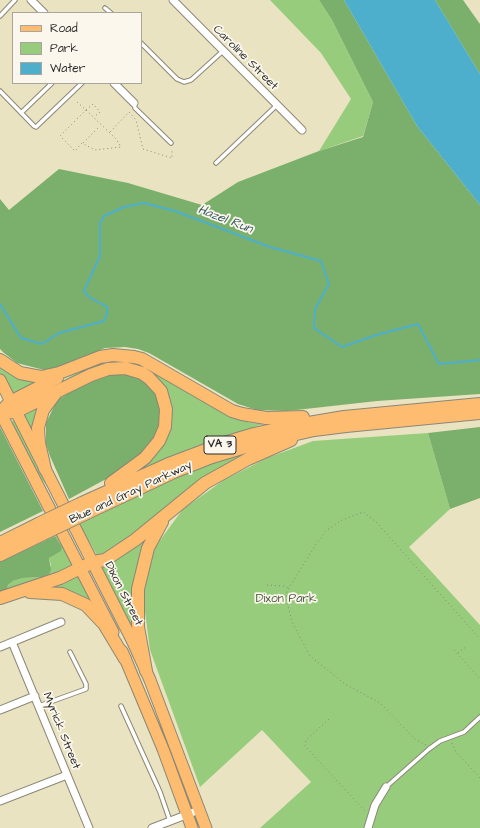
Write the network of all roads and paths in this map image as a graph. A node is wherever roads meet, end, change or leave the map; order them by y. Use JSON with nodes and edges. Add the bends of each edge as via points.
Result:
{"nodes":[{"id":1,"x":15,"y":0,"type":"edge"},
{"id":2,"x":31,"y":0,"type":"edge"},
{"id":3,"x":173,"y":0,"type":"edge"},
{"id":4,"x":105,"y":8,"type":"dead end"},
{"id":5,"x":43,"y":12,"type":"edge"},
{"id":6,"x":110,"y":12,"type":"edge"},
{"id":7,"x":0,"y":16,"type":"edge"},
{"id":8,"x":142,"y":44,"type":"edge"},
{"id":9,"x":223,"y":51,"type":"junction"},
{"id":10,"x":51,"y":84,"type":"edge"},
{"id":11,"x":81,"y":84,"type":"edge"},
{"id":12,"x":115,"y":84,"type":"edge"},
{"id":13,"x":0,"y":91,"type":"edge"},
{"id":14,"x":78,"y":102,"type":"dead end"},
{"id":15,"x":134,"y":103,"type":"joint"},
{"id":16,"x":277,"y":105,"type":"junction"},
{"id":17,"x":86,"y":110,"type":"junction"},
{"id":18,"x":21,"y":113,"type":"junction"},
{"id":19,"x":94,"y":118,"type":"junction"},
{"id":20,"x":101,"y":125,"type":"junction"},
{"id":21,"x":302,"y":130,"type":"dead end"},
{"id":22,"x":109,"y":133,"type":"junction"},
{"id":23,"x":172,"y":143,"type":"joint"},
{"id":24,"x":82,"y":144,"type":"junction"},
{"id":25,"x":216,"y":163,"type":"dead end"},
{"id":26,"x":0,"y":360,"type":"edge"},
{"id":27,"x":73,"y":368,"type":"junction"},
{"id":28,"x":0,"y":380,"type":"edge"},
{"id":29,"x":57,"y":392,"type":"junction"},
{"id":30,"x":480,"y":404,"type":"edge"},
{"id":31,"x":13,"y":407,"type":"junction"},
{"id":32,"x":0,"y":412,"type":"edge"},
{"id":33,"x":480,"y":413,"type":"edge"},
{"id":34,"x":366,"y":415,"type":"junction"},
{"id":35,"x":314,"y":430,"type":"junction"},
{"id":36,"x":45,"y":469,"type":"junction"},
{"id":37,"x":84,"y":508,"type":"junction"},
{"id":38,"x":169,"y":512,"type":"junction"},
{"id":39,"x":41,"y":529,"type":"junction"},
{"id":40,"x":0,"y":543,"type":"edge"},
{"id":41,"x":0,"y":555,"type":"edge"},
{"id":42,"x":93,"y":562,"type":"junction"},
{"id":43,"x":81,"y":568,"type":"junction"},
{"id":44,"x":267,"y":585,"type":"dead end"},
{"id":45,"x":288,"y":588,"type":"junction"},
{"id":46,"x":4,"y":597,"type":"edge"},
{"id":47,"x":61,"y":622,"type":"dead end"},
{"id":48,"x":480,"y":639,"type":"edge"},
{"id":49,"x":12,"y":642,"type":"junction"},
{"id":50,"x":467,"y":646,"type":"dead end"},
{"id":51,"x":0,"y":647,"type":"edge"},
{"id":52,"x":454,"y":650,"type":"dead end"},
{"id":53,"x":70,"y":652,"type":"dead end"},
{"id":54,"x":458,"y":654,"type":"junction"},
{"id":55,"x":125,"y":659,"type":"junction"},
{"id":56,"x":146,"y":671,"type":"junction"},
{"id":57,"x":480,"y":678,"type":"edge"},
{"id":58,"x":35,"y":696,"type":"junction"},
{"id":59,"x":39,"y":706,"type":"junction"},
{"id":60,"x":121,"y":706,"type":"dead end"},
{"id":61,"x":0,"y":710,"type":"edge"},
{"id":62,"x":480,"y":718,"type":"edge"},
{"id":63,"x":329,"y":719,"type":"dead end"},
{"id":64,"x":452,"y":742,"type":"dead end"},
{"id":65,"x":430,"y":749,"type":"junction"},
{"id":66,"x":67,"y":774,"type":"junction"},
{"id":67,"x":480,"y":778,"type":"edge"},
{"id":68,"x":386,"y":786,"type":"joint"},
{"id":69,"x":0,"y":801,"type":"edge"},
{"id":70,"x":199,"y":810,"type":"junction"},
{"id":71,"x":187,"y":814,"type":"junction"},
{"id":72,"x":371,"y":814,"type":"junction"},
{"id":73,"x":170,"y":821,"type":"junction"},
{"id":74,"x":89,"y":828,"type":"edge"},
{"id":75,"x":152,"y":828,"type":"edge"},
{"id":76,"x":192,"y":828,"type":"edge"},
{"id":77,"x":206,"y":828,"type":"edge"},
{"id":78,"x":368,"y":828,"type":"edge"}],
"edges":[{"from":1,"to":7,"type":"lane"},
{"from":2,"to":5,"type":"street"},
{"from":3,"to":9,"type":"street","name":"Caroline Street"},
{"from":4,"to":6,"type":"lane"},
{"from":8,"to":9,"type":"lane","via":[[177,79],[184,82],[191,80]]},
{"from":9,"to":16,"type":"street","name":"Caroline Street"},
{"from":10,"to":18,"type":"lane"},
{"from":11,"to":18,"type":"lane","via":[[36,127]]},
{"from":12,"to":15,"type":"street"},
{"from":13,"to":18,"type":"lane"},
{"from":14,"to":17,"type":"path"},
{"from":15,"to":23,"type":"lane","via":[[135,108]]},
{"from":16,"to":21,"type":"street","name":"Caroline Street"},
{"from":16,"to":25,"type":"lane"},
{"from":17,"to":19,"type":"path"},
{"from":17,"to":19,"type":"path","via":[[93,104],[100,112]]},
{"from":17,"to":24,"type":"path","via":[[60,136],[75,151]]},
{"from":19,"to":20,"type":"path"},
{"from":20,"to":22,"type":"path"},
{"from":20,"to":24,"type":"path"},
{"from":22,"to":23,"type":"path","via":[[129,112],[136,120],[143,149],[172,158]]},
{"from":22,"to":24,"type":"path","via":[[121,147],[95,150]]},
{"from":26,"to":27,"type":"highway","via":[[14,370],[31,376],[50,376]]},
{"from":27,"to":31,"type":"highway"},
{"from":27,"to":34,"type":"highway","via":[[100,357],[123,355],[142,360],[232,411],[242,414],[266,418]]},
{"from":28,"to":31,"type":"main road","name":"Dixon Street"},
{"from":29,"to":31,"type":"highway"},
{"from":29,"to":36,"type":"highway","via":[[43,410],[38,428],[38,443]]},
{"from":29,"to":37,"type":"highway","via":[[98,372],[125,368],[149,378],[161,391],[164,400],[165,427],[154,449]]},
{"from":30,"to":34,"type":"highway","name":"Blue and Gray Parkway","number":"VA 3"},
{"from":31,"to":32,"type":"highway"},
{"from":31,"to":36,"type":"main road","name":"Dixon Street"},
{"from":32,"to":43,"type":"main road","name":"Dixon Street"},
{"from":33,"to":35,"type":"highway","name":"Blue and Gray Parkway","number":"VA 3"},
{"from":34,"to":37,"type":"highway","name":"Blue and Gray Parkway","number":"VA 3","via":[[285,426],[224,443],[171,463]]},
{"from":35,"to":37,"type":"highway","name":"Blue and Gray Parkway","number":"VA 3","via":[[256,443],[212,457]]},
{"from":35,"to":38,"type":"highway","via":[[228,470],[193,492]]},
{"from":36,"to":42,"type":"main road","name":"Dixon Street"},
{"from":37,"to":39,"type":"highway","name":"Blue and Gray Parkway","number":"VA 3","bridge":true},
{"from":38,"to":42,"type":"highway","via":[[124,548],[105,560]]},
{"from":38,"to":56,"type":"highway","via":[[148,548],[138,589],[138,627]]},
{"from":39,"to":40,"type":"highway","name":"Blue and Gray Parkway","number":"VA 3"},
{"from":39,"to":41,"type":"highway","name":"Blue and Gray Parkway","number":"VA 3"},
{"from":42,"to":43,"type":"highway"},
{"from":42,"to":56,"type":"main road","name":"Dixon Street"},
{"from":43,"to":46,"type":"highway"},
{"from":43,"to":55,"type":"main road","name":"Dixon Street"},
{"from":44,"to":45,"type":"path"},
{"from":45,"to":48,"type":"path","via":[[327,530],[342,520],[363,512],[376,522]]},
{"from":45,"to":65,"type":"path","via":[[285,594],[293,624],[310,656],[345,684],[380,703],[411,735]]},
{"from":46,"to":55,"type":"highway","via":[[45,592],[62,594],[78,600],[98,617]]},
{"from":47,"to":49,"type":"street"},
{"from":49,"to":51,"type":"street"},
{"from":49,"to":58,"type":"street","name":"Myrick Street"},
{"from":50,"to":54,"type":"path"},
{"from":52,"to":54,"type":"path"},
{"from":53,"to":59,"type":"lane","via":[[86,689]]},
{"from":54,"to":57,"type":"path"},
{"from":55,"to":71,"type":"main road","name":"Dixon Street"},
{"from":56,"to":70,"type":"main road","name":"Dixon Street"},
{"from":58,"to":59,"type":"street","name":"Myrick Street"},
{"from":58,"to":61,"type":"street"},
{"from":59,"to":66,"type":"street","name":"Myrick Street"},
{"from":60,"to":73,"type":"lane","via":[[157,785]]},
{"from":62,"to":65,"type":"lane","via":[[464,732],[440,741]]},
{"from":63,"to":72,"type":"path","via":[[306,740],[305,746],[355,802]]},
{"from":64,"to":67,"type":"path","via":[[456,752]]},
{"from":65,"to":68,"type":"lane"},
{"from":66,"to":69,"type":"street"},
{"from":66,"to":74,"type":"street","name":"Myrick Street"},
{"from":68,"to":72,"type":"street"},
{"from":70,"to":71,"type":"street"},
{"from":70,"to":77,"type":"main road","name":"Dixon Street"},
{"from":71,"to":73,"type":"street"},
{"from":71,"to":76,"type":"main road","name":"Dixon Street"},
{"from":72,"to":78,"type":"street"},
{"from":73,"to":75,"type":"street"}]}
